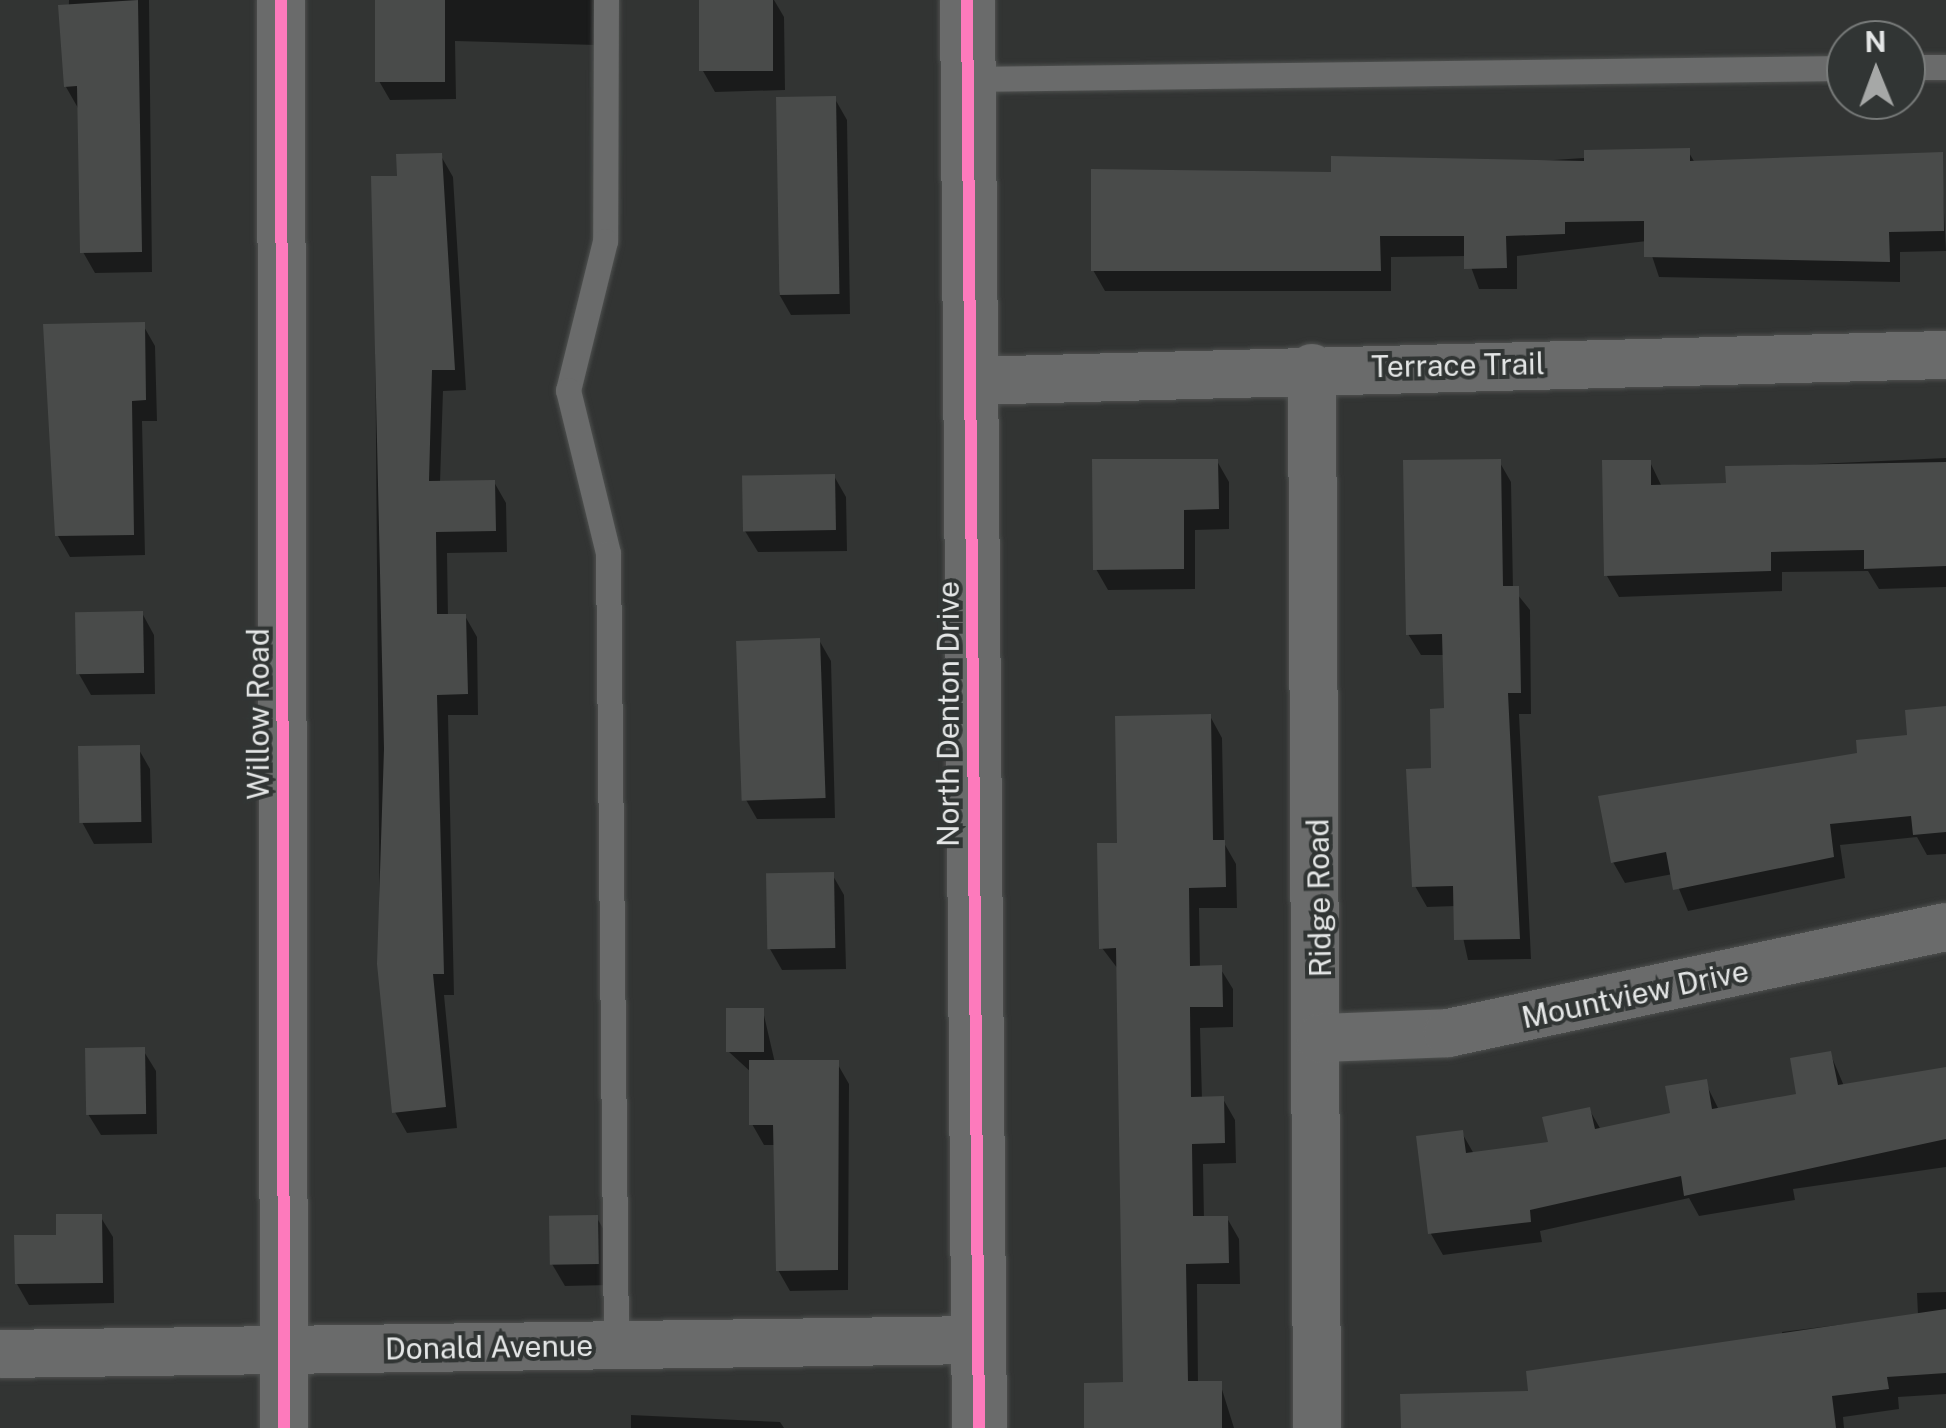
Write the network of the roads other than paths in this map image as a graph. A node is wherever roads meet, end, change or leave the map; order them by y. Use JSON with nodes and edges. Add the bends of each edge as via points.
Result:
{"nodes":[{"id":1,"x":281,"y":0,"type":"edge"},
{"id":2,"x":606,"y":0,"type":"edge"},
{"id":3,"x":966,"y":0,"type":"edge"},
{"id":4,"x":1826,"y":68,"type":"edge"},
{"id":5,"x":967,"y":78,"type":"junction"},
{"id":6,"x":1946,"y":355,"type":"edge"},
{"id":7,"x":1312,"y":368,"type":"junction"},
{"id":8,"x":970,"y":381,"type":"junction"},
{"id":9,"x":1946,"y":927,"type":"edge"},
{"id":10,"x":1320,"y":1038,"type":"junction"},
{"id":11,"x":978,"y":1340,"type":"junction"},
{"id":12,"x":616,"y":1345,"type":"junction"},
{"id":13,"x":284,"y":1350,"type":"junction"},
{"id":14,"x":0,"y":1354,"type":"edge"},
{"id":15,"x":284,"y":1428,"type":"edge"},
{"id":16,"x":979,"y":1428,"type":"edge"},
{"id":17,"x":1317,"y":1428,"type":"edge"}],
"edges":[{"from":1,"to":13,"type":"street","name":"Willow Road"},
{"from":2,"to":12,"type":"lane","via":[[604,241],[568,390],[608,553]]},
{"from":3,"to":5,"type":"street","name":"North Denton Drive"},
{"from":4,"to":5,"type":"lane"},
{"from":5,"to":8,"type":"street","name":"North Denton Drive"},
{"from":6,"to":7,"type":"street","name":"Terrace Trail"},
{"from":7,"to":8,"type":"street","name":"Terrace Trail"},
{"from":7,"to":10,"type":"street","name":"Ridge Road"},
{"from":8,"to":11,"type":"street","name":"North Denton Drive"},
{"from":9,"to":10,"type":"street","name":"Mountview Drive","via":[[1448,1033]]},
{"from":10,"to":17,"type":"street","name":"Ridge Road"},
{"from":11,"to":12,"type":"street","name":"Donald Avenue"},
{"from":11,"to":16,"type":"street","name":"North Denton Drive"},
{"from":12,"to":13,"type":"street","name":"Donald Avenue"},
{"from":13,"to":14,"type":"street","name":"Donald Avenue"},
{"from":13,"to":15,"type":"street","name":"Willow Road"}]}
